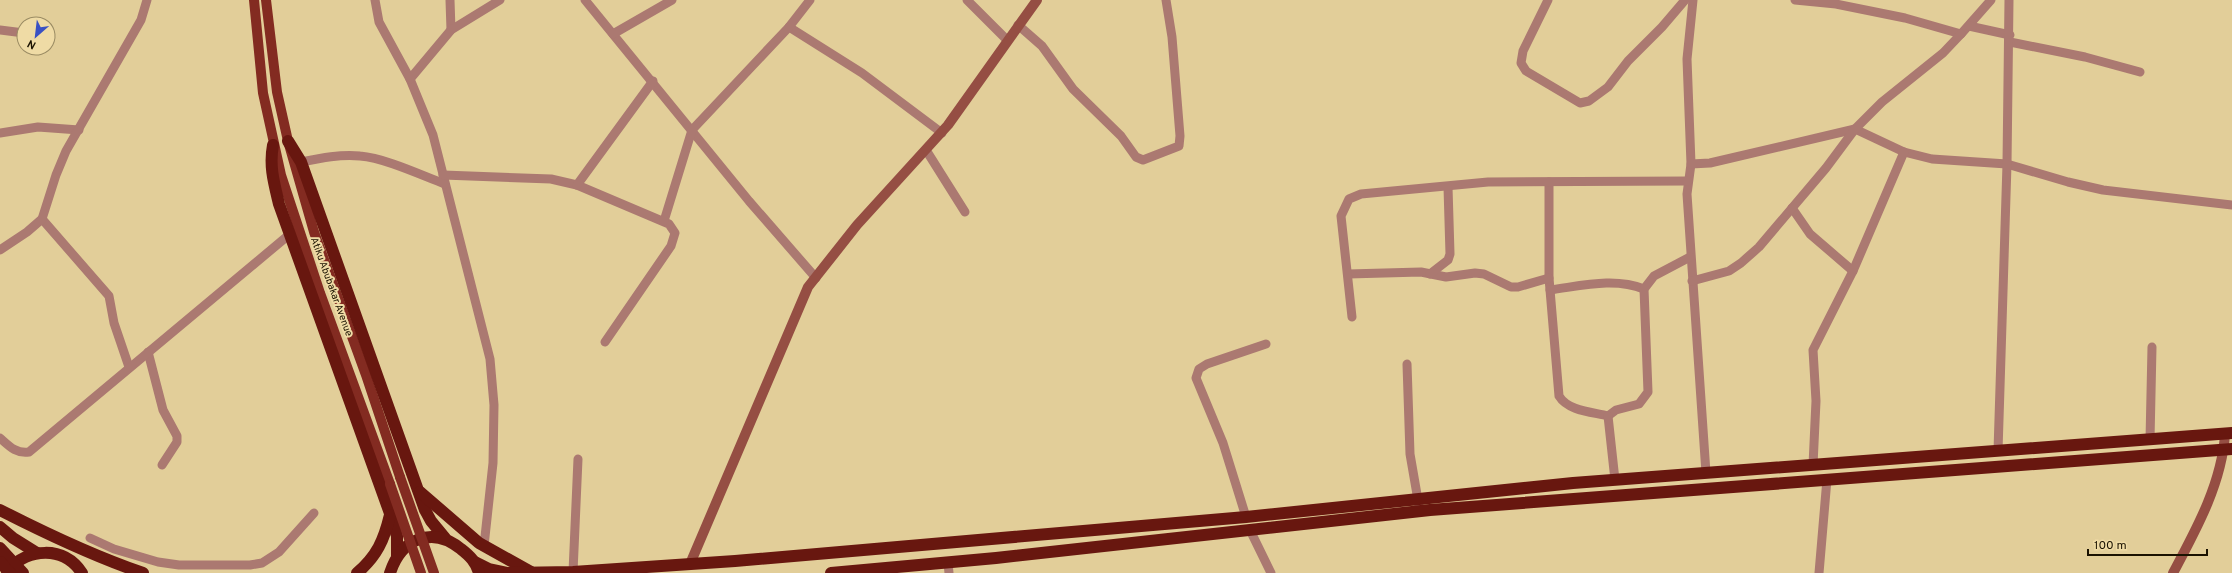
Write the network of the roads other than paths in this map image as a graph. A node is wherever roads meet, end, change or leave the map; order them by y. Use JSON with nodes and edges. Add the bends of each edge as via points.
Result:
{"nodes":[{"id":1,"x":147,"y":0,"type":"edge"},
{"id":2,"x":254,"y":0,"type":"edge"},
{"id":3,"x":266,"y":0,"type":"edge"},
{"id":4,"x":375,"y":0,"type":"edge"},
{"id":5,"x":450,"y":0,"type":"edge"},
{"id":6,"x":500,"y":0,"type":"edge"},
{"id":7,"x":585,"y":0,"type":"edge"},
{"id":8,"x":672,"y":0,"type":"edge"},
{"id":9,"x":810,"y":0,"type":"edge"},
{"id":10,"x":966,"y":0,"type":"edge"},
{"id":11,"x":1037,"y":0,"type":"edge"},
{"id":12,"x":1166,"y":0,"type":"edge"},
{"id":13,"x":1548,"y":0,"type":"edge"},
{"id":14,"x":1685,"y":0,"type":"edge"},
{"id":15,"x":1693,"y":0,"type":"edge"},
{"id":16,"x":1794,"y":0,"type":"edge"},
{"id":17,"x":1991,"y":0,"type":"edge"},
{"id":18,"x":2009,"y":0,"type":"edge"},
{"id":19,"x":1018,"y":25,"type":"junction"},
{"id":20,"x":1969,"y":26,"type":"junction"},
{"id":21,"x":789,"y":27,"type":"junction"},
{"id":22,"x":0,"y":30,"type":"edge"},
{"id":23,"x":452,"y":30,"type":"junction"},
{"id":24,"x":16,"y":32,"type":"edge"},
{"id":25,"x":613,"y":34,"type":"junction"},
{"id":26,"x":1961,"y":34,"type":"junction"},
{"id":27,"x":2010,"y":38,"type":"junction"},
{"id":28,"x":1007,"y":40,"type":"junction"},
{"id":29,"x":2140,"y":72,"type":"dead end"},
{"id":30,"x":410,"y":80,"type":"junction"},
{"id":31,"x":653,"y":81,"type":"junction"},
{"id":32,"x":1855,"y":129,"type":"junction"},
{"id":33,"x":79,"y":130,"type":"junction"},
{"id":34,"x":692,"y":130,"type":"junction"},
{"id":35,"x":0,"y":133,"type":"edge"},
{"id":36,"x":942,"y":133,"type":"junction"},
{"id":37,"x":288,"y":141,"type":"junction"},
{"id":38,"x":273,"y":144,"type":"junction"},
{"id":39,"x":926,"y":150,"type":"junction"},
{"id":40,"x":1904,"y":152,"type":"junction"},
{"id":41,"x":302,"y":162,"type":"junction"},
{"id":42,"x":1691,"y":164,"type":"junction"},
{"id":43,"x":2007,"y":164,"type":"junction"},
{"id":44,"x":444,"y":179,"type":"junction"},
{"id":45,"x":1688,"y":181,"type":"junction"},
{"id":46,"x":1549,"y":182,"type":"junction"},
{"id":47,"x":577,"y":185,"type":"junction"},
{"id":48,"x":1448,"y":187,"type":"junction"},
{"id":49,"x":2232,"y":205,"type":"edge"},
{"id":50,"x":1792,"y":208,"type":"junction"},
{"id":51,"x":965,"y":212,"type":"dead end"},
{"id":52,"x":42,"y":219,"type":"junction"},
{"id":53,"x":664,"y":221,"type":"junction"},
{"id":54,"x":290,"y":234,"type":"junction"},
{"id":55,"x":0,"y":250,"type":"edge"},
{"id":56,"x":1690,"y":257,"type":"junction"},
{"id":57,"x":1853,"y":271,"type":"junction"},
{"id":58,"x":1348,"y":274,"type":"junction"},
{"id":59,"x":1430,"y":274,"type":"junction"},
{"id":60,"x":816,"y":278,"type":"junction"},
{"id":61,"x":1549,"y":278,"type":"junction"},
{"id":62,"x":1692,"y":281,"type":"junction"},
{"id":63,"x":1644,"y":288,"type":"junction"},
{"id":64,"x":1550,"y":290,"type":"junction"},
{"id":65,"x":1352,"y":317,"type":"dead end"},
{"id":66,"x":605,"y":342,"type":"dead end"},
{"id":67,"x":1266,"y":344,"type":"dead end"},
{"id":68,"x":2152,"y":347,"type":"dead end"},
{"id":69,"x":148,"y":352,"type":"junction"},
{"id":70,"x":1407,"y":364,"type":"dead end"},
{"id":71,"x":129,"y":367,"type":"junction"},
{"id":72,"x":1608,"y":416,"type":"junction"},
{"id":73,"x":2229,"y":434,"type":"edge"},
{"id":74,"x":0,"y":438,"type":"edge"},
{"id":75,"x":2150,"y":440,"type":"junction"},
{"id":76,"x":2228,"y":449,"type":"edge"},
{"id":77,"x":1998,"y":451,"type":"junction"},
{"id":78,"x":578,"y":458,"type":"dead end"},
{"id":79,"x":162,"y":465,"type":"dead end"},
{"id":80,"x":1813,"y":465,"type":"junction"},
{"id":81,"x":1706,"y":473,"type":"junction"},
{"id":82,"x":1827,"y":479,"type":"junction"},
{"id":83,"x":1615,"y":480,"type":"junction"},
{"id":84,"x":418,"y":491,"type":"junction"},
{"id":85,"x":1419,"y":505,"type":"junction"},
{"id":86,"x":0,"y":510,"type":"edge"},
{"id":87,"x":314,"y":513,"type":"dead end"},
{"id":88,"x":390,"y":514,"type":"junction"},
{"id":89,"x":1246,"y":517,"type":"junction"},
{"id":90,"x":0,"y":527,"type":"edge"},
{"id":91,"x":1250,"y":530,"type":"junction"},
{"id":92,"x":90,"y":538,"type":"dead end"},
{"id":93,"x":445,"y":538,"type":"junction"},
{"id":94,"x":484,"y":546,"type":"junction"},
{"id":95,"x":0,"y":548,"type":"edge"},
{"id":96,"x":37,"y":553,"type":"junction"},
{"id":97,"x":397,"y":556,"type":"junction"},
{"id":98,"x":0,"y":562,"type":"edge"},
{"id":99,"x":262,"y":563,"type":"junction"},
{"id":100,"x":690,"y":564,"type":"junction"},
{"id":101,"x":477,"y":568,"type":"edge"},
{"id":102,"x":948,"y":568,"type":"edge"},
{"id":103,"x":532,"y":572,"type":"edge"},
{"id":104,"x":573,"y":572,"type":"edge"},
{"id":105,"x":6,"y":573,"type":"edge"},
{"id":106,"x":10,"y":573,"type":"edge"},
{"id":107,"x":23,"y":573,"type":"edge"},
{"id":108,"x":82,"y":573,"type":"edge"},
{"id":109,"x":143,"y":573,"type":"edge"},
{"id":110,"x":262,"y":573,"type":"edge"},
{"id":111,"x":356,"y":573,"type":"edge"},
{"id":112,"x":390,"y":573,"type":"edge"},
{"id":113,"x":420,"y":573,"type":"edge"},
{"id":114,"x":434,"y":573,"type":"edge"},
{"id":115,"x":509,"y":573,"type":"edge"},
{"id":116,"x":831,"y":573,"type":"edge"},
{"id":117,"x":1271,"y":573,"type":"edge"},
{"id":118,"x":1819,"y":573,"type":"edge"},
{"id":119,"x":2173,"y":573,"type":"edge"}],
"edges":[{"from":1,"to":33,"type":"street","via":[[141,20]]},
{"from":2,"to":38,"type":"main road","name":"Atiku Abubakar Avenue","via":[[262,93]]},
{"from":3,"to":37,"type":"main road","name":"Atiku Abubakar Avenue","via":[[277,92]]},
{"from":4,"to":30,"type":"street","via":[[379,22]]},
{"from":5,"to":23,"type":"street"},
{"from":6,"to":23,"type":"street"},
{"from":7,"to":25,"type":"street"},
{"from":8,"to":25,"type":"street"},
{"from":9,"to":21,"type":"street"},
{"from":10,"to":28,"type":"street"},
{"from":11,"to":19,"type":"street"},
{"from":12,"to":19,"type":"street","via":[[1172,37],[1179,146],[1143,160],[1136,157],[1121,136],[1073,89],[1042,46]]},
{"from":13,"to":14,"type":"street","via":[[1523,51],[1521,64],[1526,70],[1580,103],[1589,101],[1608,87]]},
{"from":15,"to":42,"type":"street","via":[[1687,59]]},
{"from":16,"to":26,"type":"street","via":[[1836,4],[1936,25]]},
{"from":17,"to":20,"type":"street"},
{"from":18,"to":27,"type":"street"},
{"from":19,"to":28,"type":"street"},
{"from":20,"to":26,"type":"street"},
{"from":20,"to":27,"type":"street"},
{"from":21,"to":34,"type":"street"},
{"from":21,"to":36,"type":"street","via":[[862,73]]},
{"from":22,"to":24,"type":"street"},
{"from":23,"to":30,"type":"street"},
{"from":25,"to":31,"type":"street"},
{"from":26,"to":32,"type":"street","via":[[1882,102]]},
{"from":27,"to":29,"type":"street"},
{"from":27,"to":43,"type":"street"},
{"from":28,"to":36,"type":"street"},
{"from":30,"to":44,"type":"street","via":[[433,135]]},
{"from":31,"to":34,"type":"street"},
{"from":31,"to":47,"type":"street"},
{"from":32,"to":40,"type":"street"},
{"from":32,"to":42,"type":"street","via":[[1718,161]]},
{"from":32,"to":50,"type":"street"},
{"from":33,"to":35,"type":"street","via":[[38,127]]},
{"from":33,"to":52,"type":"street","via":[[66,151],[56,175]]},
{"from":34,"to":53,"type":"street"},
{"from":34,"to":60,"type":"street"},
{"from":36,"to":39,"type":"street"},
{"from":37,"to":41,"type":"highway"},
{"from":37,"to":114,"type":"main road","name":"Atiku Abubakar Avenue","bridge":true,"via":[[314,232]]},
{"from":38,"to":54,"type":"highway","via":[[271,171]]},
{"from":38,"to":113,"type":"main road","name":"Atiku Abubakar Avenue","bridge":true,"via":[[290,206]]},
{"from":39,"to":51,"type":"street"},
{"from":39,"to":60,"type":"street","via":[[857,225]]},
{"from":40,"to":43,"type":"street","via":[[1932,159]]},
{"from":40,"to":57,"type":"street"},
{"from":41,"to":44,"type":"street","via":[[334,156],[360,156]]},
{"from":41,"to":84,"type":"highway"},
{"from":42,"to":45,"type":"street"},
{"from":43,"to":49,"type":"street","via":[[2103,190]]},
{"from":43,"to":77,"type":"street"},
{"from":44,"to":47,"type":"street","via":[[551,179]]},
{"from":44,"to":94,"type":"street","via":[[490,359],[494,405],[493,463]]},
{"from":45,"to":46,"type":"street"},
{"from":45,"to":56,"type":"street"},
{"from":46,"to":48,"type":"street","via":[[1488,182]]},
{"from":46,"to":61,"type":"street"},
{"from":47,"to":53,"type":"street"},
{"from":48,"to":58,"type":"street","via":[[1361,194],[1349,199],[1341,216]]},
{"from":48,"to":59,"type":"street","via":[[1450,254],[1448,260]]},
{"from":50,"to":57,"type":"street","via":[[1810,234]]},
{"from":50,"to":62,"type":"street","via":[[1759,247],[1741,263],[1730,271]]},
{"from":52,"to":55,"type":"street"},
{"from":52,"to":71,"type":"street","via":[[109,296],[114,323]]},
{"from":53,"to":66,"type":"street","via":[[676,233],[671,246]]},
{"from":54,"to":69,"type":"street"},
{"from":54,"to":88,"type":"highway"},
{"from":56,"to":62,"type":"street"},
{"from":56,"to":63,"type":"street","via":[[1654,276]]},
{"from":57,"to":80,"type":"street","via":[[1813,350],[1816,401]]},
{"from":58,"to":59,"type":"street"},
{"from":58,"to":65,"type":"street"},
{"from":59,"to":61,"type":"street","via":[[1446,277],[1475,272],[1511,287]]},
{"from":60,"to":100,"type":"street","via":[[808,288],[796,314]]},
{"from":61,"to":64,"type":"street"},
{"from":62,"to":81,"type":"street"},
{"from":63,"to":64,"type":"street","via":[[1612,282]]},
{"from":63,"to":72,"type":"street","via":[[1648,392],[1639,404],[1616,410]]},
{"from":64,"to":72,"type":"street","via":[[1560,396],[1563,402],[1574,408]]},
{"from":67,"to":89,"type":"street","via":[[1207,364],[1199,369],[1196,378],[1222,443]]},
{"from":68,"to":75,"type":"street"},
{"from":69,"to":71,"type":"street"},
{"from":69,"to":79,"type":"street","via":[[163,410],[177,436],[177,442]]},
{"from":70,"to":85,"type":"street","via":[[1410,454]]},
{"from":71,"to":74,"type":"street","via":[[29,452],[16,451]]},
{"from":72,"to":83,"type":"street"},
{"from":73,"to":75,"type":"highway"},
{"from":73,"to":76,"type":"street"},
{"from":75,"to":77,"type":"highway"},
{"from":76,"to":82,"type":"highway"},
{"from":76,"to":119,"type":"street","via":[[2194,533]]},
{"from":77,"to":80,"type":"highway"},
{"from":78,"to":104,"type":"street"},
{"from":80,"to":81,"type":"highway"},
{"from":81,"to":83,"type":"highway"},
{"from":82,"to":85,"type":"highway"},
{"from":82,"to":118,"type":"street"},
{"from":83,"to":85,"type":"highway"},
{"from":84,"to":93,"type":"highway","via":[[431,521]]},
{"from":84,"to":94,"type":"highway"},
{"from":85,"to":89,"type":"highway"},
{"from":85,"to":91,"type":"highway"},
{"from":86,"to":109,"type":"highway","via":[[95,556]]},
{"from":87,"to":99,"type":"street","via":[[279,552]]},
{"from":88,"to":97,"type":"highway","via":[[397,536]]},
{"from":88,"to":111,"type":"highway","via":[[382,544],[372,559]]},
{"from":89,"to":100,"type":"highway"},
{"from":90,"to":96,"type":"highway"},
{"from":91,"to":102,"type":"highway"},
{"from":91,"to":117,"type":"street"},
{"from":92,"to":99,"type":"street","via":[[114,549],[179,564]]},
{"from":93,"to":97,"type":"highway","via":[[421,538]]},
{"from":93,"to":101,"type":"highway","via":[[454,543]]},
{"from":94,"to":103,"type":"highway"},
{"from":95,"to":107,"type":"highway","bridge":true},
{"from":96,"to":105,"type":"highway","via":[[15,562]]},
{"from":96,"to":108,"type":"highway","via":[[52,553],[66,557]]},
{"from":97,"to":112,"type":"highway"},
{"from":98,"to":106,"type":"highway","bridge":true},
{"from":99,"to":110,"type":"street"},
{"from":100,"to":104,"type":"highway"},
{"from":101,"to":115,"type":"highway"},
{"from":102,"to":116,"type":"highway"},
{"from":103,"to":104,"type":"highway"},
{"from":103,"to":115,"type":"highway"}]}
